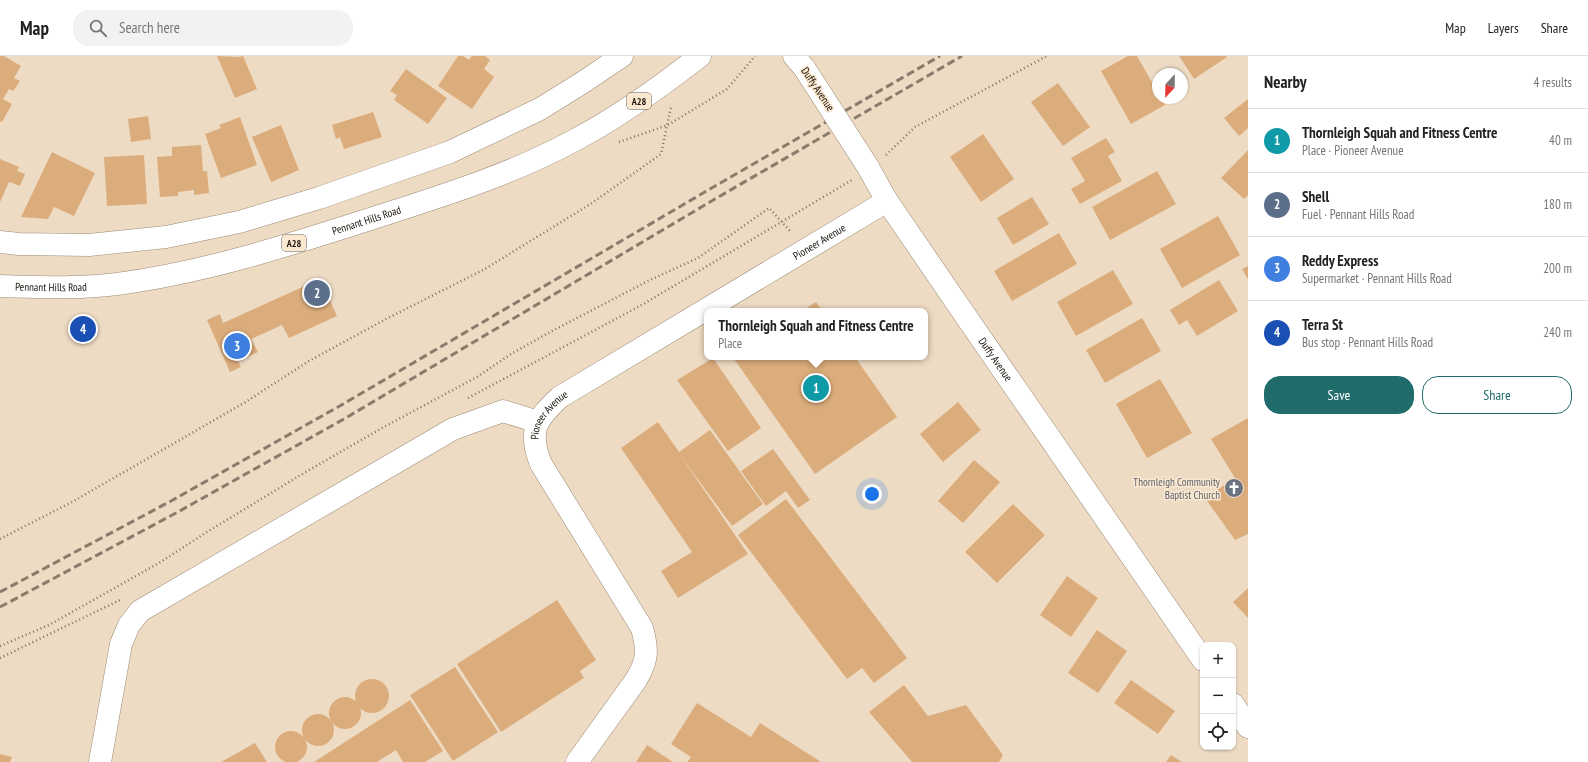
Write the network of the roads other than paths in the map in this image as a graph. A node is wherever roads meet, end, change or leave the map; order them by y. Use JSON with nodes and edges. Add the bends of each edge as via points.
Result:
{"nodes":[{"id":1,"x":622,"y":56,"type":"edge"},
{"id":2,"x":700,"y":56,"type":"edge"},
{"id":3,"x":800,"y":62,"type":"edge"},
{"id":4,"x":888,"y":201,"type":"junction"},
{"id":5,"x":0,"y":242,"type":"edge"},
{"id":6,"x":0,"y":286,"type":"edge"},
{"id":7,"x":709,"y":308,"type":"edge"},
{"id":8,"x":704,"y":311,"type":"edge"},
{"id":9,"x":538,"y":422,"type":"junction"},
{"id":10,"x":1200,"y":656,"type":"edge"},
{"id":11,"x":1236,"y":708,"type":"edge"},
{"id":12,"x":1248,"y":726,"type":"edge"},
{"id":13,"x":100,"y":762,"type":"edge"},
{"id":14,"x":577,"y":762,"type":"edge"}],
"edges":[{"from":1,"to":5,"type":"main road","via":[[540,109],[450,152],[319,198],[239,222],[166,237],[89,245]]},
{"from":2,"to":6,"type":"main road","name":"Pennant Hills Road","number":"A28","via":[[632,107],[575,141],[524,164],[432,199],[318,236],[213,266],[116,284]]},
{"from":3,"to":4,"type":"main road","name":"Duffy Avenue","bridge":true},
{"from":4,"to":7,"type":"main road","name":"Pioneer Avenue"},
{"from":4,"to":10,"type":"main road","name":"Duffy Avenue"},
{"from":8,"to":9,"type":"main road","name":"Pioneer Avenue","via":[[560,398],[546,410]]},
{"from":9,"to":13,"type":"main road","via":[[502,411],[453,429],[140,611],[129,625],[121,644]]},
{"from":9,"to":14,"type":"main road","name":"Pioneer Avenue","via":[[535,448],[541,464],[642,628],[646,644],[643,668],[636,680]]},
{"from":11,"to":12,"type":"main road"}]}
